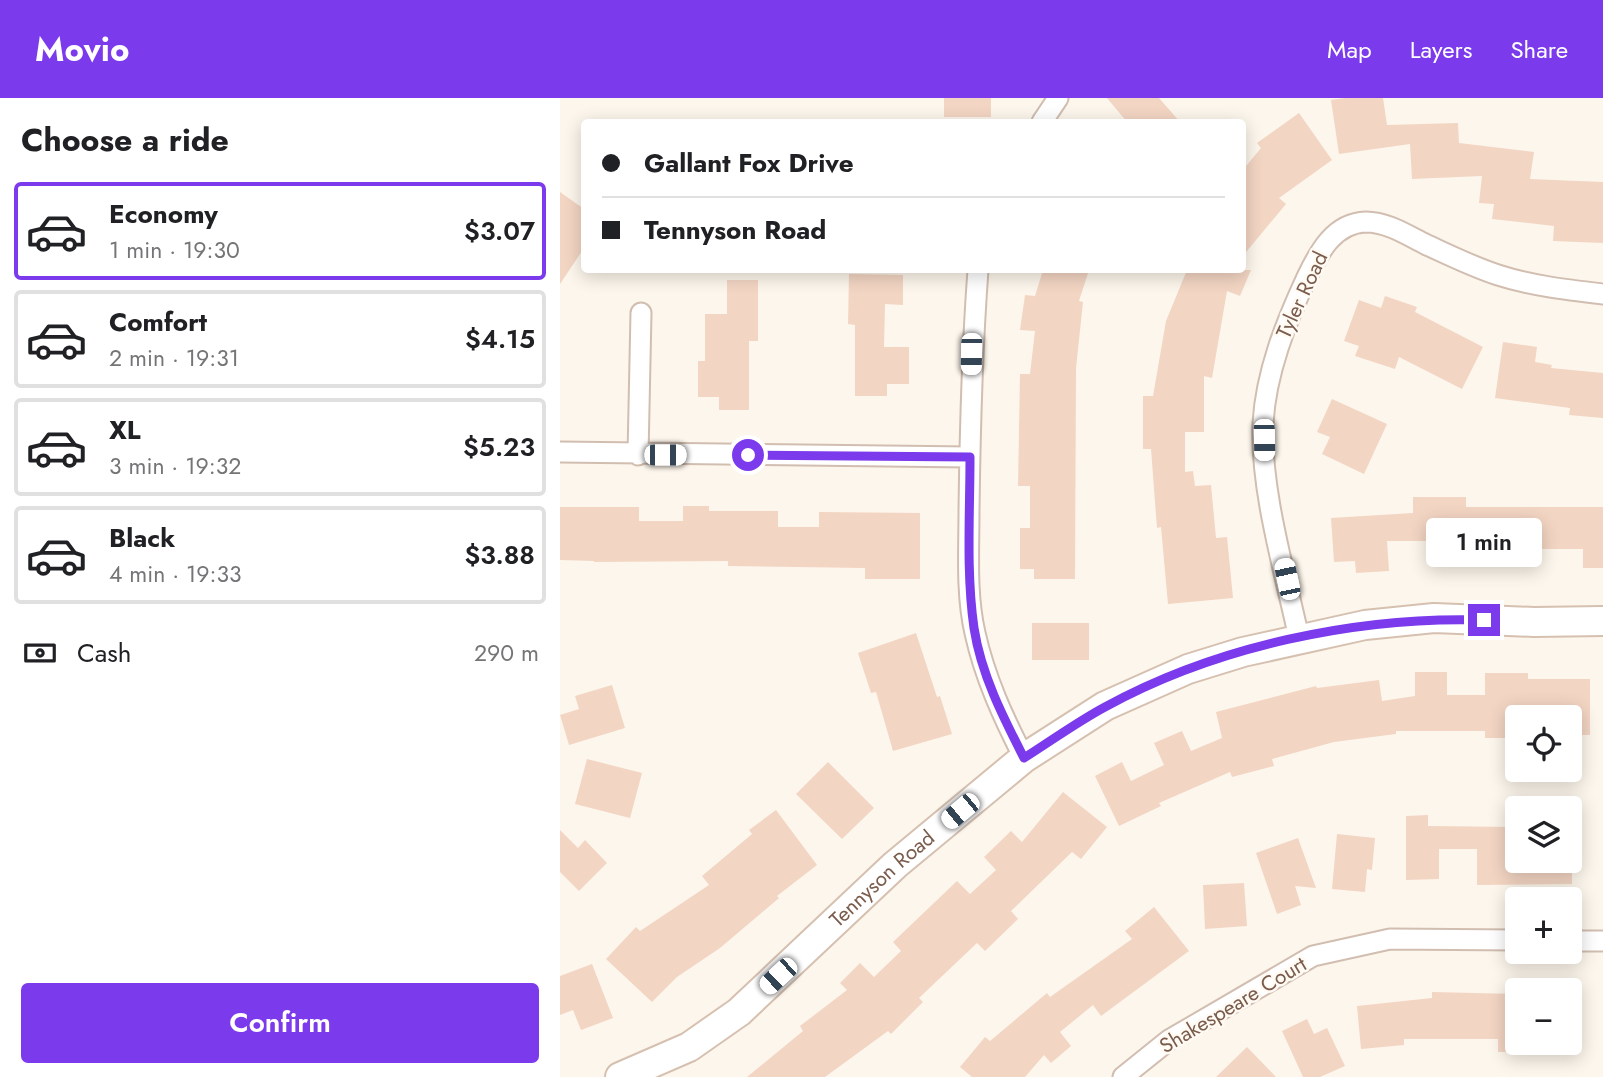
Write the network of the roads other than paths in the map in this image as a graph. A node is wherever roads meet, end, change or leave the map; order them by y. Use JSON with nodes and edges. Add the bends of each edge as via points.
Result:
{"nodes":[{"id":1,"x":1058,"y":98,"type":"edge"},
{"id":2,"x":1044,"y":119,"type":"edge"},
{"id":3,"x":978,"y":273,"type":"edge"},
{"id":4,"x":1603,"y":294,"type":"edge"},
{"id":5,"x":641,"y":313,"type":"dead end"},
{"id":6,"x":560,"y":453,"type":"edge"},
{"id":7,"x":638,"y":455,"type":"junction"},
{"id":8,"x":970,"y":457,"type":"junction"},
{"id":9,"x":1603,"y":621,"type":"edge"},
{"id":10,"x":1299,"y":638,"type":"junction"},
{"id":11,"x":1024,"y":758,"type":"junction"},
{"id":12,"x":1505,"y":940,"type":"edge"},
{"id":13,"x":1582,"y":941,"type":"edge"},
{"id":14,"x":1603,"y":941,"type":"edge"},
{"id":15,"x":620,"y":1077,"type":"edge"},
{"id":16,"x":1123,"y":1077,"type":"edge"}],
"edges":[{"from":1,"to":2,"type":"street"},
{"from":3,"to":8,"type":"street"},
{"from":4,"to":10,"type":"street","name":"Tyler Road","via":[[1499,275],[1382,224],[1349,225],[1320,249],[1285,325],[1263,422],[1268,491]]},
{"from":5,"to":7,"type":"street"},
{"from":6,"to":7,"type":"street"},
{"from":7,"to":8,"type":"street"},
{"from":8,"to":11,"type":"street","via":[[969,580],[974,630],[997,705]]},
{"from":9,"to":10,"type":"street","name":"Tennyson Road","via":[[1434,618]]},
{"from":10,"to":11,"type":"street","name":"Tennyson Road","via":[[1188,669],[1105,706]]},
{"from":11,"to":15,"type":"street","name":"Tennyson Road","via":[[895,865],[739,1013],[689,1047]]},
{"from":12,"to":16,"type":"street","name":"Shakespeare Court","via":[[1390,939],[1313,956],[1169,1040]]},
{"from":13,"to":14,"type":"street"}]}
